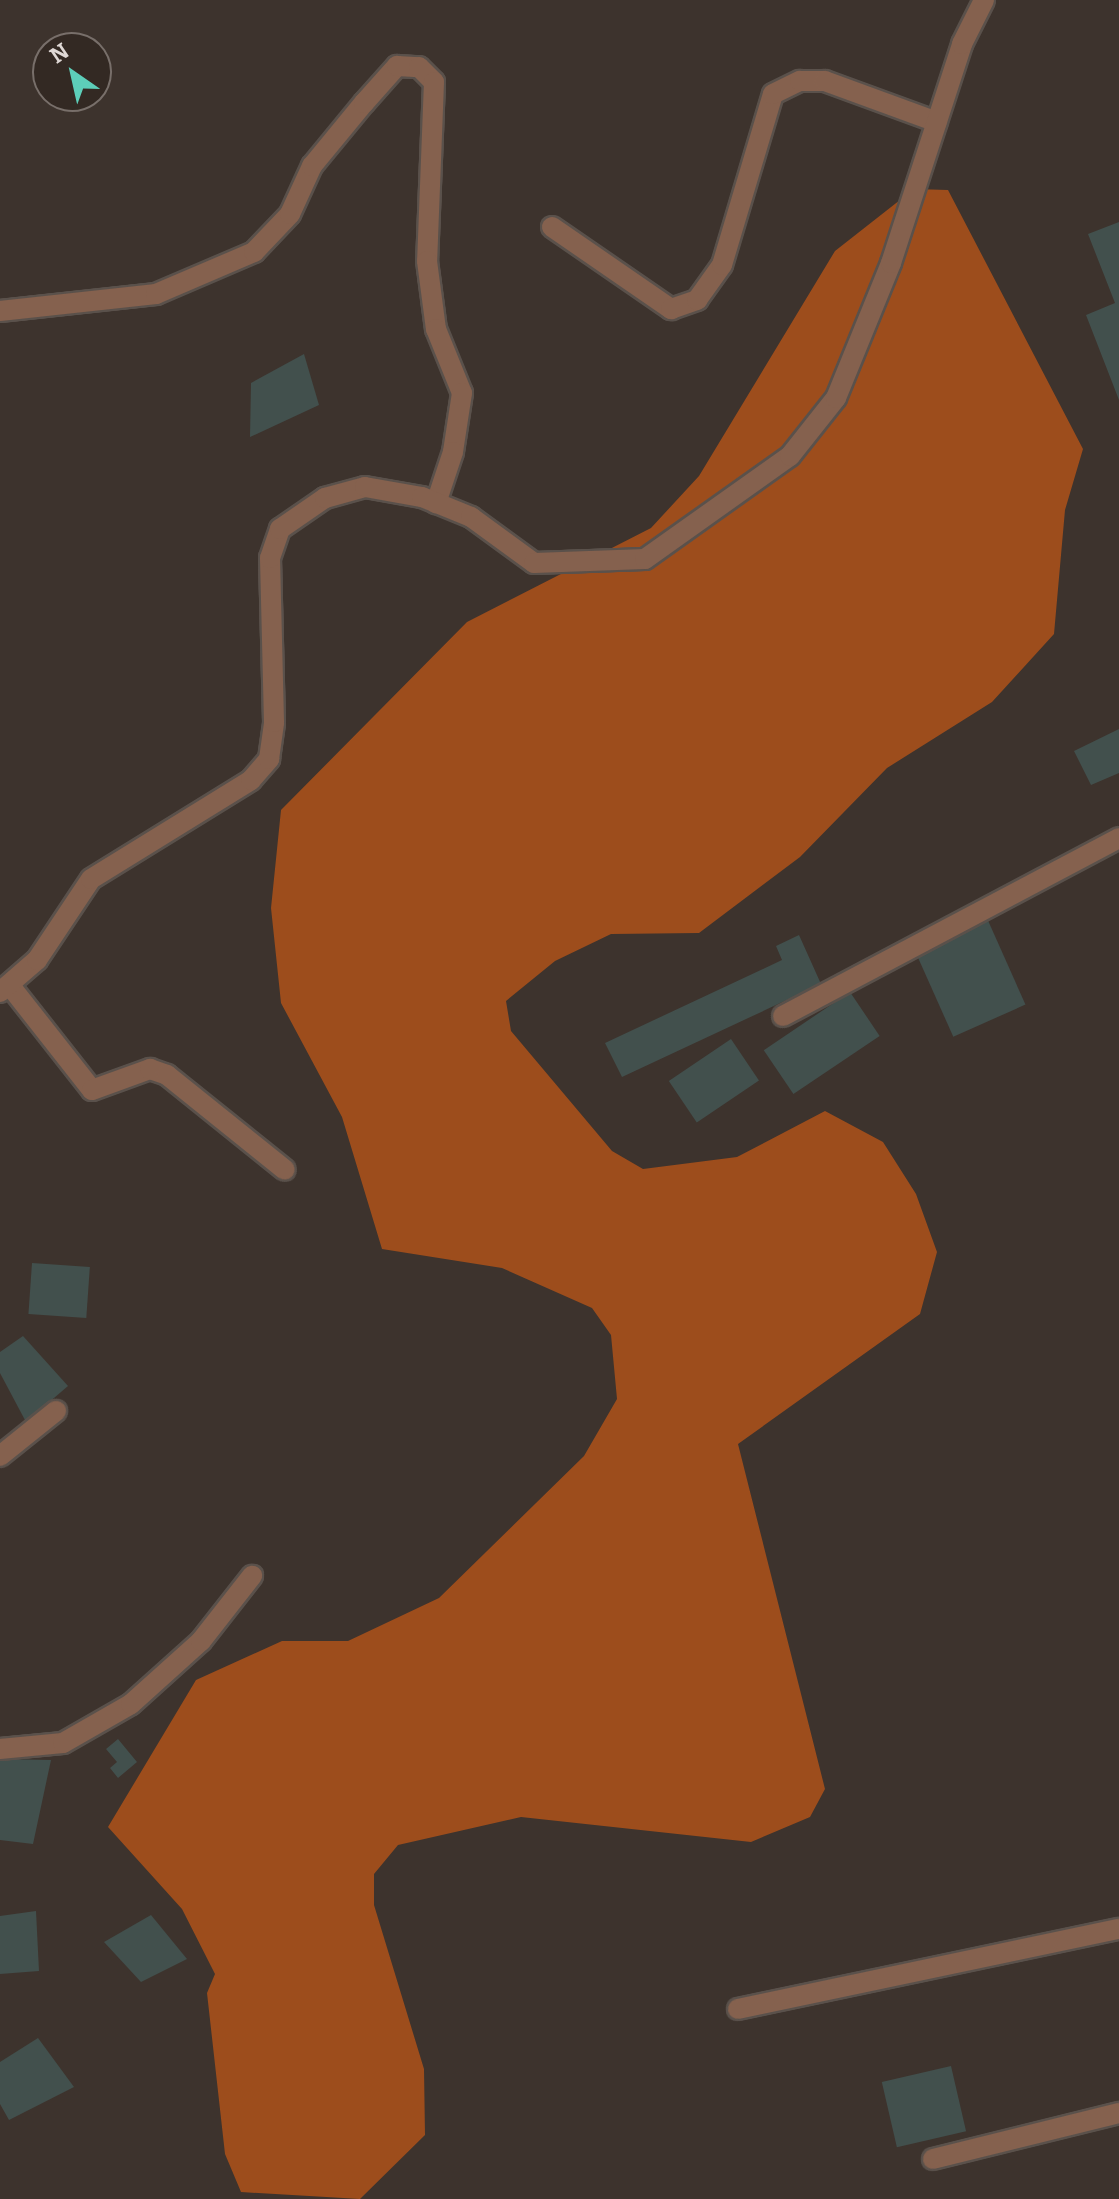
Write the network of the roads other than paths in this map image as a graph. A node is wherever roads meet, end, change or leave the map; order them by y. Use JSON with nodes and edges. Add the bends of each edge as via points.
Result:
{"nodes":[{"id":1,"x":984,"y":0,"type":"edge"},
{"id":2,"x":937,"y":122,"type":"junction"},
{"id":3,"x":552,"y":227,"type":"dead end"},
{"id":4,"x":0,"y":311,"type":"edge"},
{"id":5,"x":436,"y":503,"type":"junction"},
{"id":6,"x":1119,"y":838,"type":"edge"},
{"id":7,"x":5,"y":989,"type":"edge"},
{"id":8,"x":783,"y":1016,"type":"dead end"},
{"id":9,"x":285,"y":1170,"type":"dead end"},
{"id":10,"x":56,"y":1411,"type":"dead end"},
{"id":11,"x":0,"y":1456,"type":"edge"},
{"id":12,"x":252,"y":1576,"type":"dead end"},
{"id":13,"x":0,"y":1749,"type":"edge"},
{"id":14,"x":1119,"y":1929,"type":"edge"},
{"id":15,"x":738,"y":2009,"type":"dead end"},
{"id":16,"x":1119,"y":2113,"type":"edge"},
{"id":17,"x":933,"y":2159,"type":"dead end"}],
"edges":[{"from":1,"to":2,"type":"street","via":[[962,44]]},
{"from":2,"to":3,"type":"street","via":[[825,81],[800,81],[773,94],[722,265],[697,300],[671,309]]},
{"from":2,"to":5,"type":"street","via":[[891,263],[836,398],[790,456],[645,559],[534,563],[471,517]]},
{"from":4,"to":5,"type":"street","via":[[156,294],[254,252],[290,214],[312,166],[364,103],[397,66],[419,67],[434,82],[427,261],[436,329],[462,393],[453,452]]},
{"from":5,"to":7,"type":"street","via":[[365,487],[325,498],[280,529],[270,558],[274,722],[269,759],[251,780],[91,879],[37,960]]},
{"from":6,"to":8,"type":"street"},
{"from":7,"to":9,"type":"street","via":[[92,1090],[150,1069],[167,1075]]},
{"from":10,"to":11,"type":"street"},
{"from":12,"to":13,"type":"street","via":[[201,1641],[131,1704],[63,1743]]},
{"from":14,"to":15,"type":"street"},
{"from":16,"to":17,"type":"street"}]}
